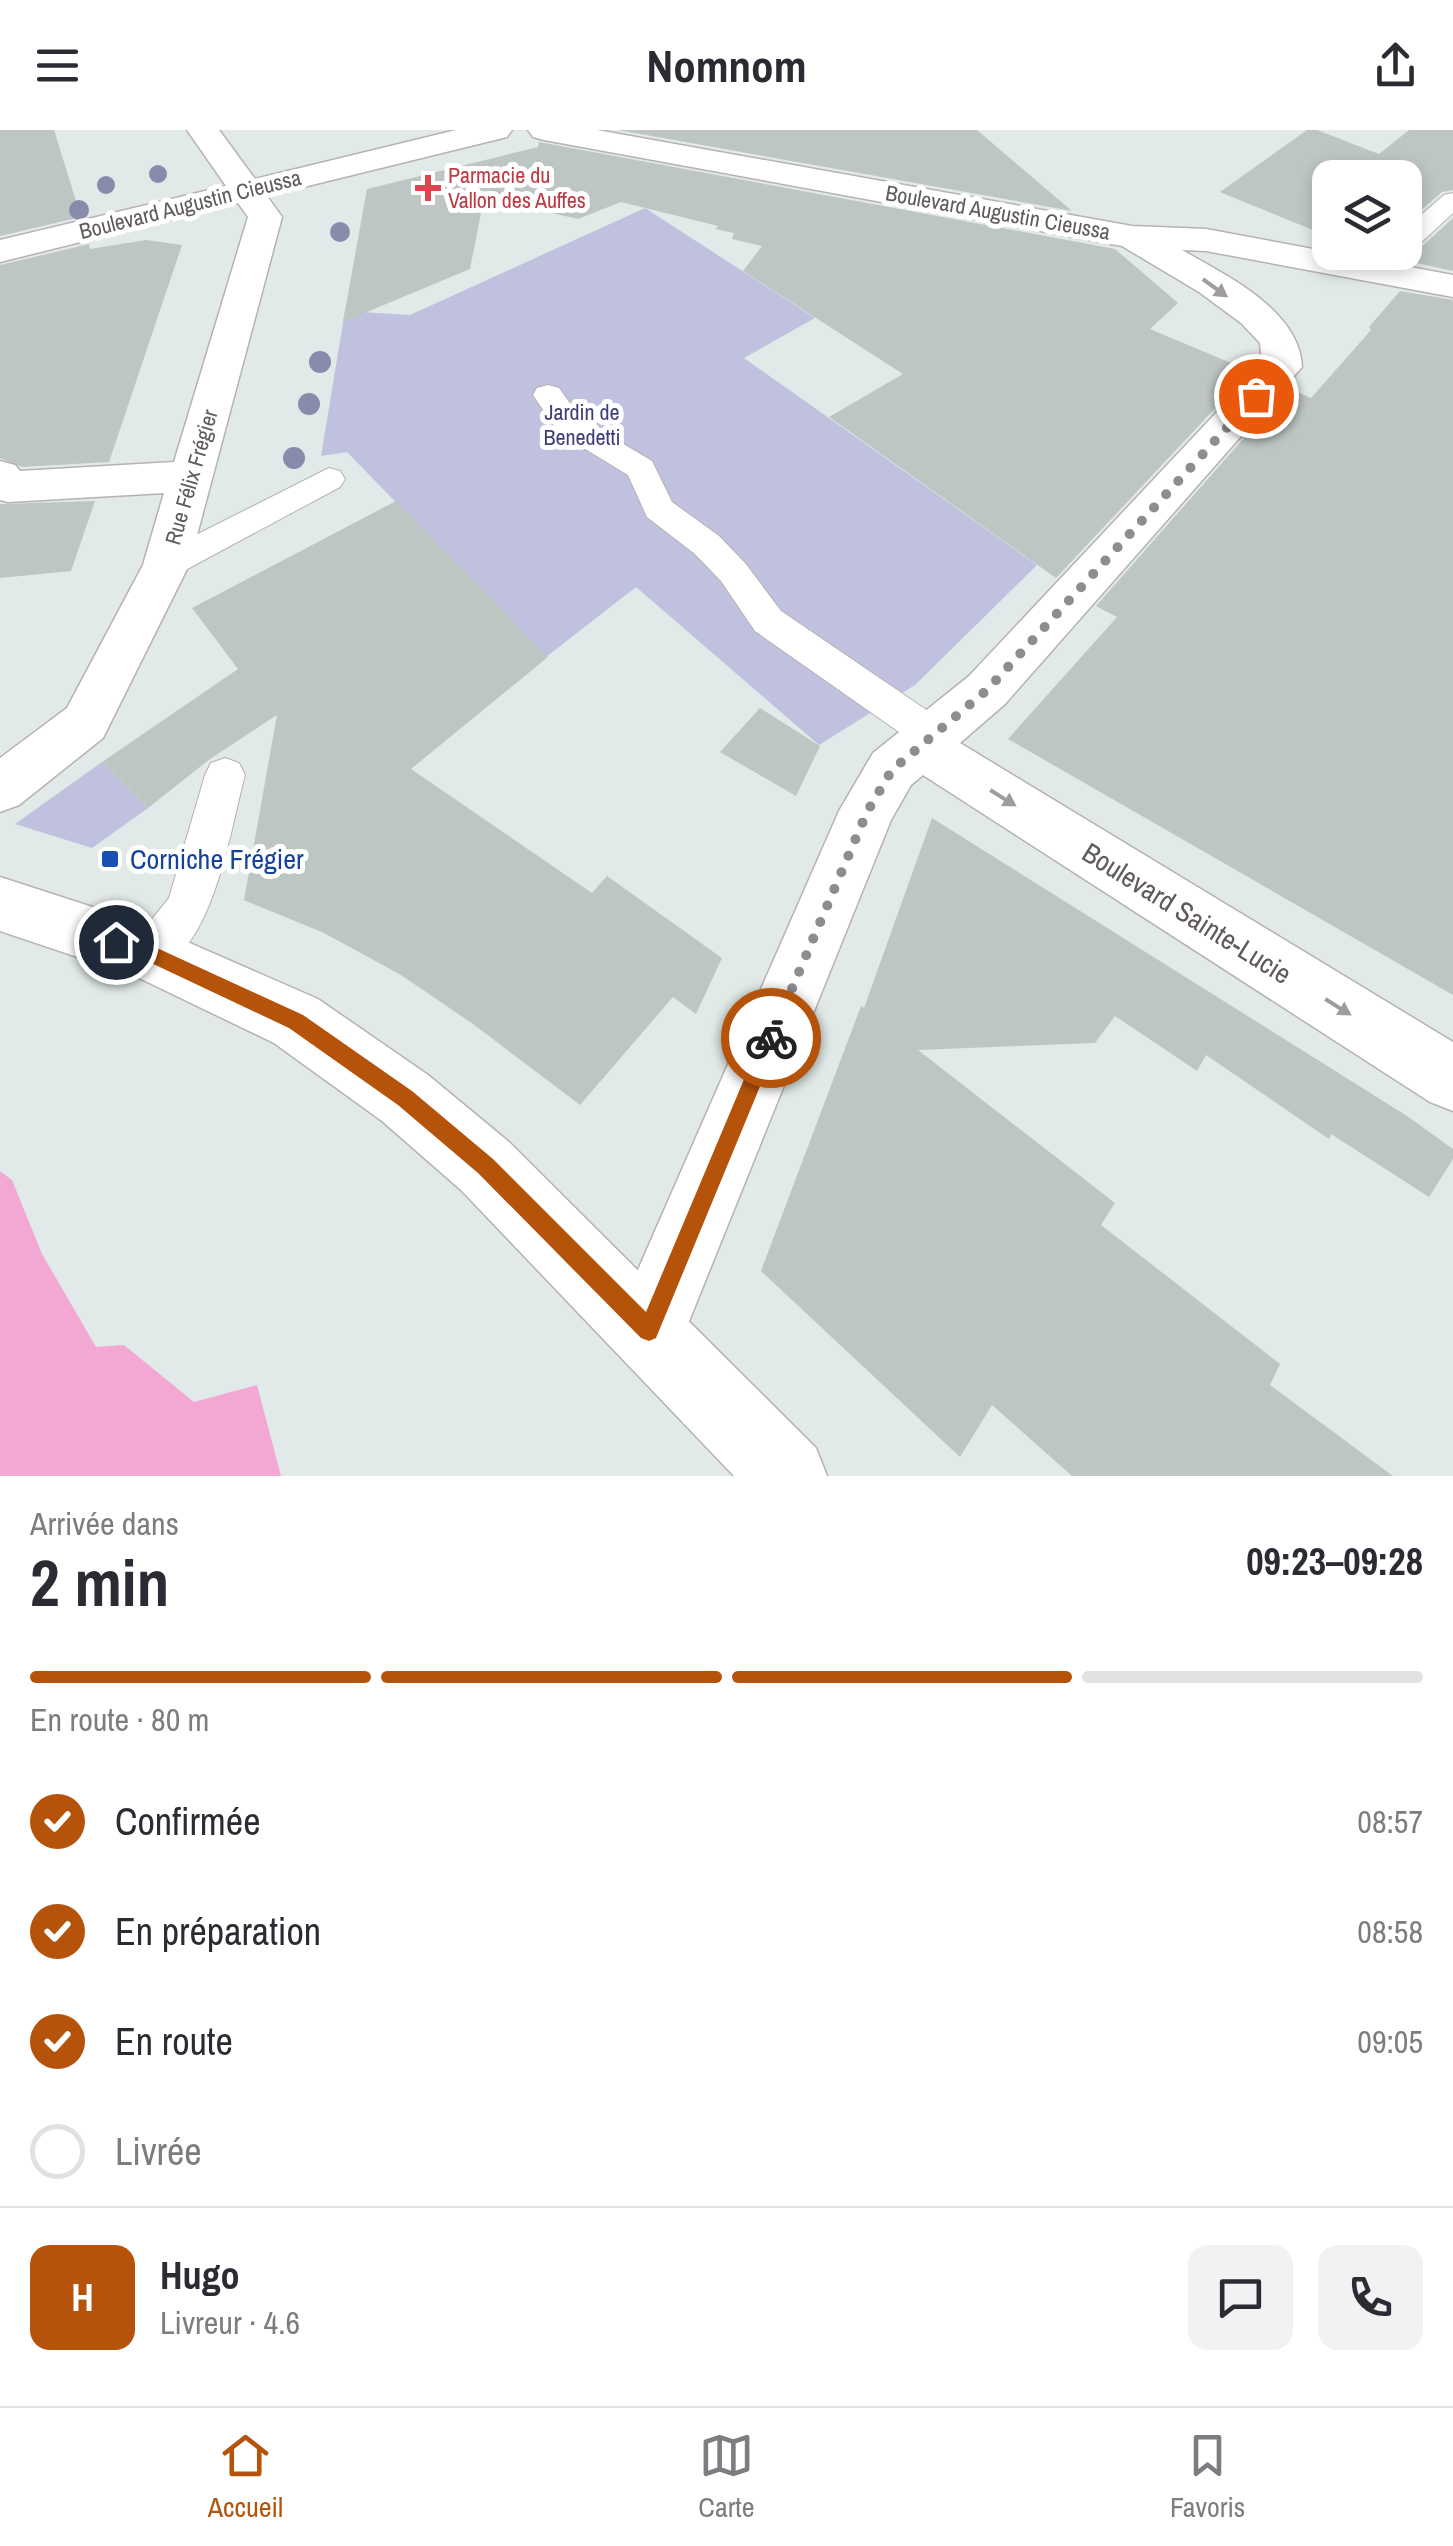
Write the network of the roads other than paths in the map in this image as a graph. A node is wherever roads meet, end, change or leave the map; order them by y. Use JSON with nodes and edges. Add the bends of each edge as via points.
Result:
{"nodes":[{"id":1,"x":203,"y":130,"type":"edge"},
{"id":2,"x":496,"y":130,"type":"edge"},
{"id":3,"x":544,"y":130,"type":"edge"},
{"id":4,"x":453,"y":134,"type":"edge"},
{"id":5,"x":246,"y":191,"type":"junction"},
{"id":6,"x":1453,"y":200,"type":"edge"},
{"id":7,"x":1422,"y":228,"type":"edge"},
{"id":8,"x":1132,"y":236,"type":"junction"},
{"id":9,"x":0,"y":251,"type":"edge"},
{"id":10,"x":1312,"y":253,"type":"edge"},
{"id":11,"x":1408,"y":270,"type":"edge"},
{"id":12,"x":1453,"y":286,"type":"edge"},
{"id":13,"x":548,"y":395,"type":"dead end"},
{"id":14,"x":0,"y":476,"type":"edge"},
{"id":15,"x":190,"y":476,"type":"junction"},
{"id":16,"x":330,"y":479,"type":"dead end"},
{"id":17,"x":166,"y":565,"type":"junction"},
{"id":18,"x":927,"y":741,"type":"junction"},
{"id":19,"x":226,"y":775,"type":"dead end"},
{"id":20,"x":0,"y":789,"type":"edge"},
{"id":21,"x":0,"y":904,"type":"edge"},
{"id":22,"x":151,"y":954,"type":"junction"},
{"id":23,"x":1453,"y":1079,"type":"edge"},
{"id":24,"x":649,"y":1330,"type":"junction"},
{"id":25,"x":788,"y":1476,"type":"edge"}],
"edges":[{"from":1,"to":5,"type":"street","name":"Rue Félix Frégier"},
{"from":2,"to":4,"type":"street","name":"Boulevard Augustin Cieussa"},
{"from":3,"to":8,"type":"street","name":"Boulevard Augustin Cieussa"},
{"from":4,"to":5,"type":"street","name":"Boulevard Augustin Cieussa"},
{"from":5,"to":9,"type":"street","name":"Boulevard Augustin Cieussa"},
{"from":5,"to":15,"type":"street","name":"Rue Félix Frégier","via":[[265,217]]},
{"from":6,"to":7,"type":"lane"},
{"from":8,"to":10,"type":"street","name":"Boulevard Augustin Cieussa"},
{"from":8,"to":18,"type":"street","one_way":true,"via":[[1266,328],[1280,344],[1282,367],[987,690]]},
{"from":11,"to":12,"type":"street","name":"Boulevard Augustin Cieussa"},
{"from":13,"to":18,"type":"lane","via":[[570,426],[642,469],[659,509],[707,545],[768,621],[890,702]]},
{"from":14,"to":15,"type":"street","via":[[8,487]]},
{"from":15,"to":17,"type":"street","name":"Rue Félix Frégier"},
{"from":16,"to":17,"type":"lane"},
{"from":17,"to":20,"type":"street","name":"Rue Félix Frégier","via":[[84,724]]},
{"from":18,"to":23,"type":"street","name":"Boulevard Sainte-Lucie","one_way":true},
{"from":18,"to":24,"type":"street","via":[[892,770],[867,812]]},
{"from":19,"to":22,"type":"lane","via":[[188,908]]},
{"from":21,"to":22,"type":"street"},
{"from":22,"to":24,"type":"street","via":[[296,1021],[405,1098],[486,1166]]},
{"from":24,"to":25,"type":"street"}]}
